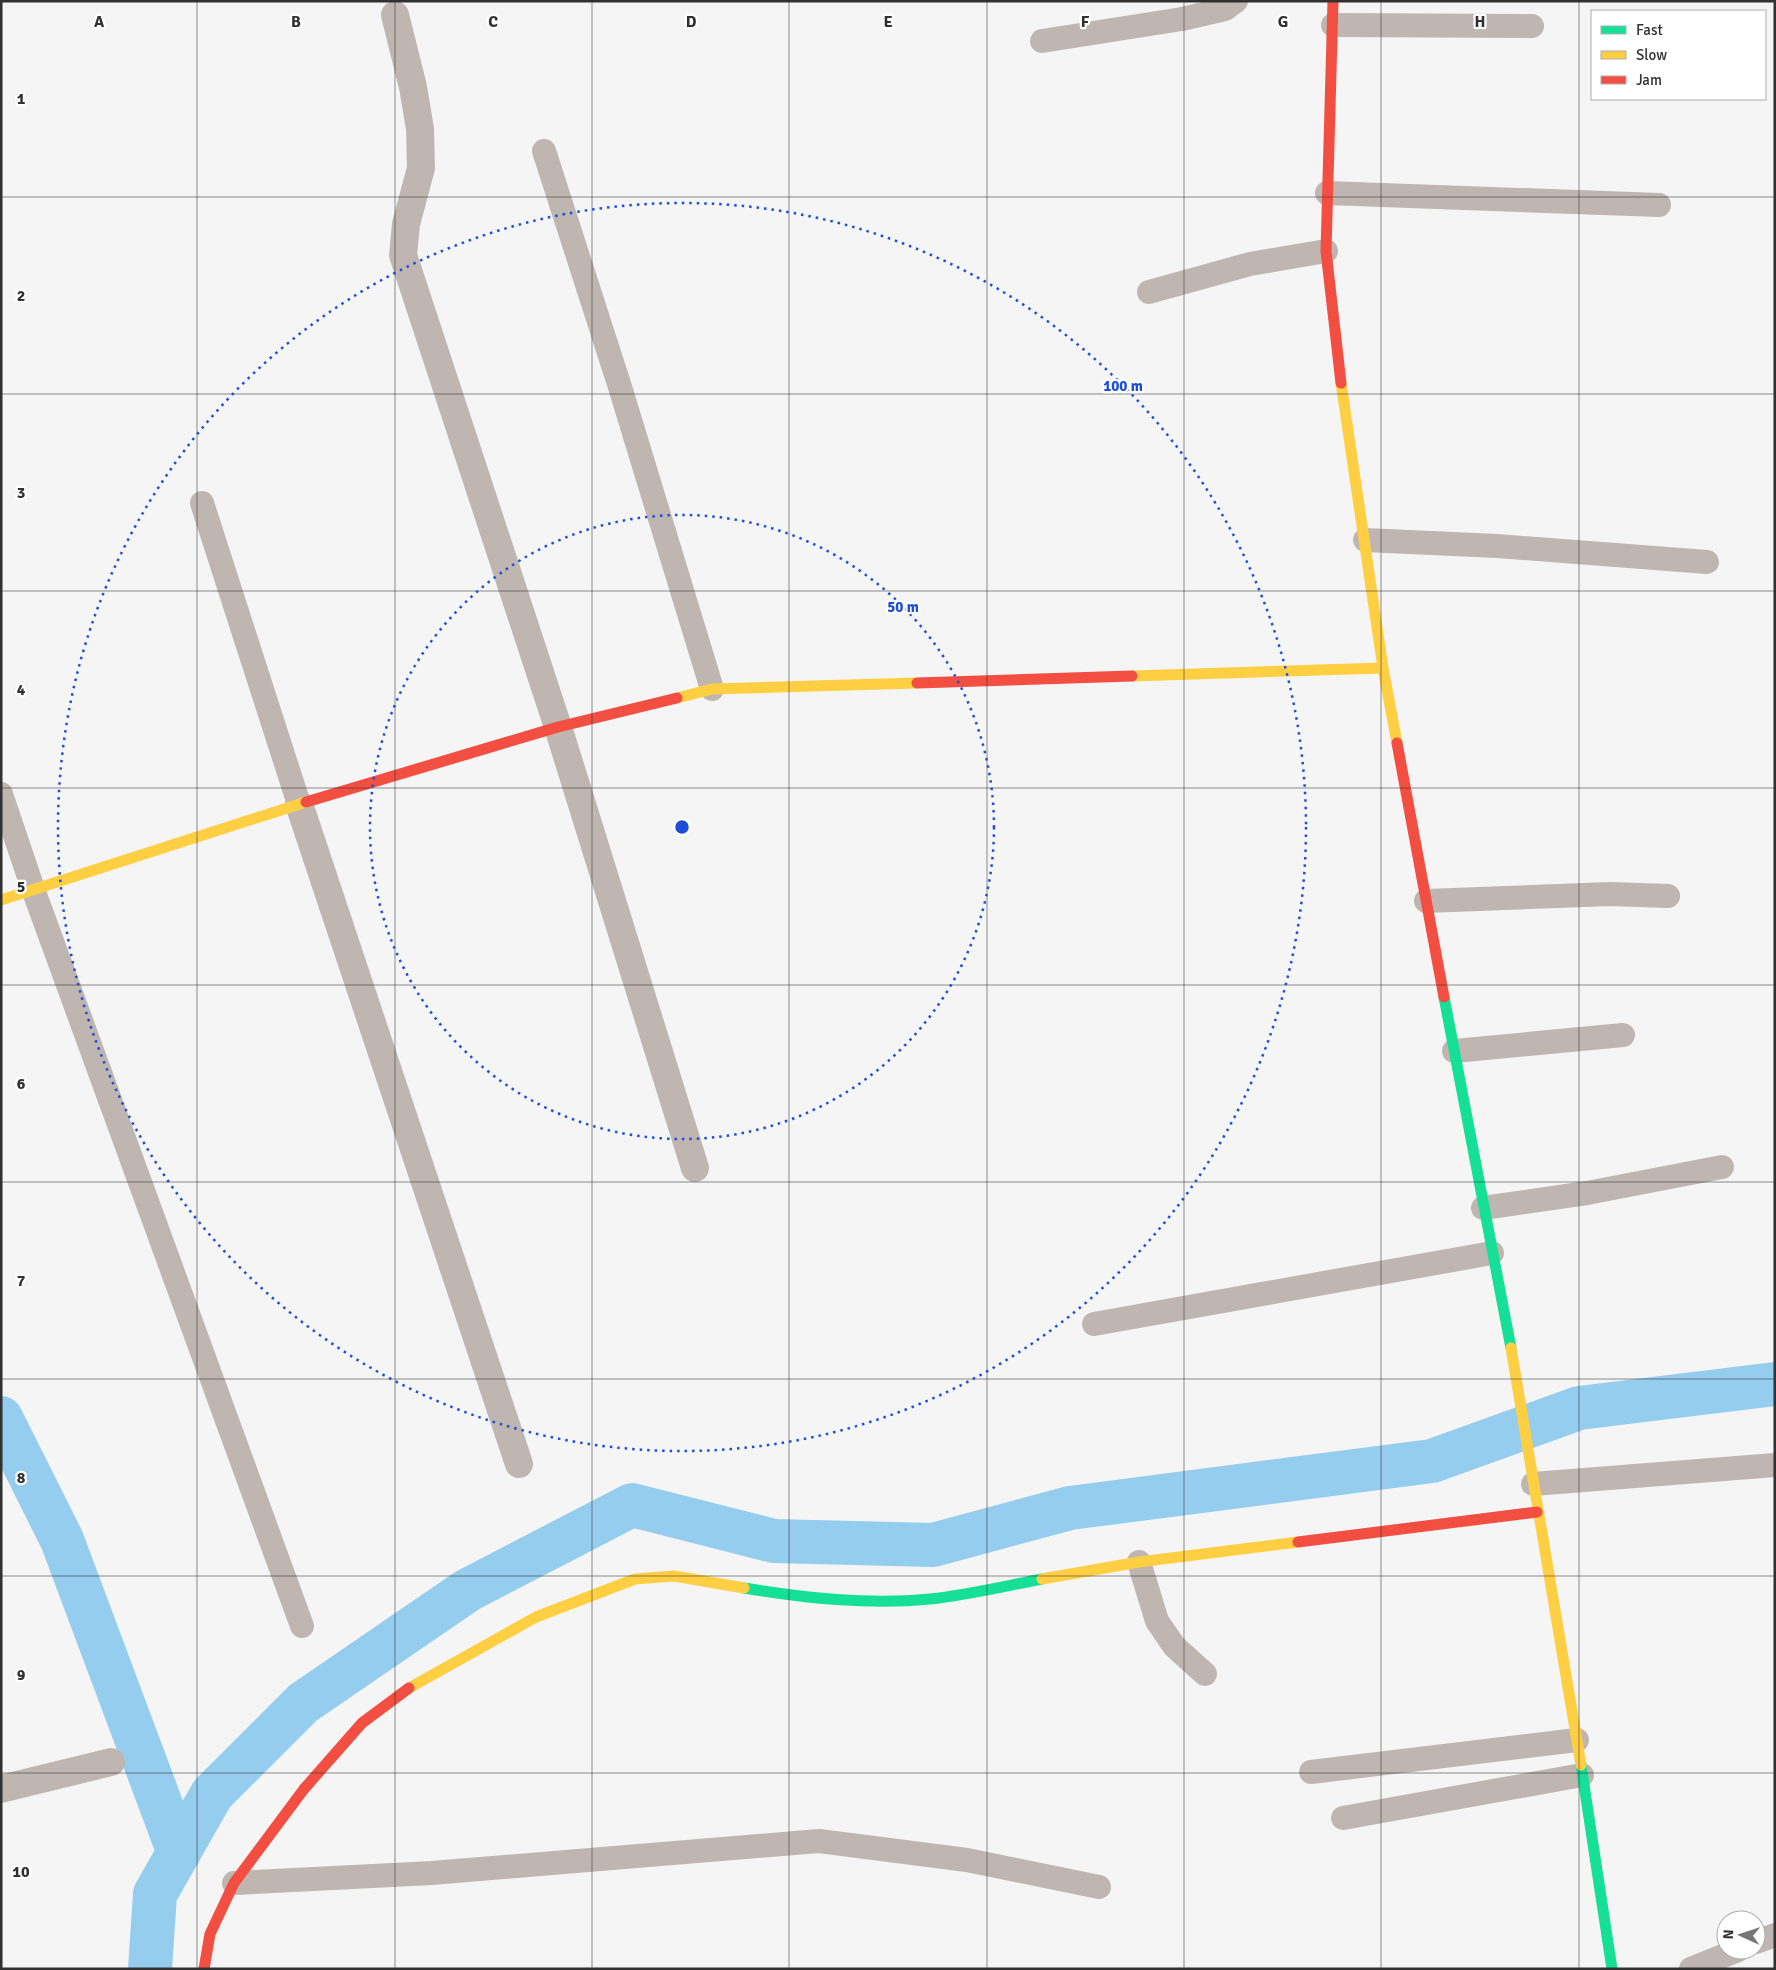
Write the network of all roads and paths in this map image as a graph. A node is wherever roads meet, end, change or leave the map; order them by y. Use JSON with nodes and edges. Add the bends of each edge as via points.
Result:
{"nodes":[{"id":1,"x":1236,"y":1,"type":"edge"},
{"id":2,"x":1333,"y":1,"type":"edge"},
{"id":3,"x":394,"y":15,"type":"dead end"},
{"id":4,"x":1333,"y":25,"type":"junction"},
{"id":5,"x":1532,"y":26,"type":"dead end"},
{"id":6,"x":1042,"y":41,"type":"dead end"},
{"id":7,"x":544,"y":151,"type":"dead end"},
{"id":8,"x":1327,"y":193,"type":"junction"},
{"id":9,"x":1659,"y":205,"type":"dead end"},
{"id":10,"x":1326,"y":251,"type":"junction"},
{"id":11,"x":1149,"y":292,"type":"dead end"},
{"id":12,"x":202,"y":503,"type":"dead end"},
{"id":13,"x":1365,"y":540,"type":"junction"},
{"id":14,"x":1707,"y":562,"type":"dead end"},
{"id":15,"x":1383,"y":668,"type":"junction"},
{"id":16,"x":712,"y":689,"type":"junction"},
{"id":17,"x":558,"y":726,"type":"junction"},
{"id":18,"x":1,"y":794,"type":"edge"},
{"id":19,"x":298,"y":804,"type":"junction"},
{"id":20,"x":33,"y":889,"type":"junction"},
{"id":21,"x":1668,"y":896,"type":"dead end"},
{"id":22,"x":1,"y":900,"type":"edge"},
{"id":23,"x":1426,"y":901,"type":"junction"},
{"id":24,"x":1623,"y":1035,"type":"dead end"},
{"id":25,"x":1454,"y":1051,"type":"junction"},
{"id":26,"x":1722,"y":1167,"type":"dead end"},
{"id":27,"x":695,"y":1168,"type":"dead end"},
{"id":28,"x":1483,"y":1208,"type":"junction"},
{"id":29,"x":1492,"y":1253,"type":"junction"},
{"id":30,"x":1094,"y":1324,"type":"dead end"},
{"id":31,"x":519,"y":1464,"type":"dead end"},
{"id":32,"x":1775,"y":1465,"type":"edge"},
{"id":33,"x":1532,"y":1473,"type":"junction"},
{"id":34,"x":1538,"y":1512,"type":"junction"},
{"id":35,"x":1140,"y":1562,"type":"junction"},
{"id":36,"x":302,"y":1626,"type":"dead end"},
{"id":37,"x":1206,"y":1674,"type":"dead end"},
{"id":38,"x":1577,"y":1740,"type":"junction"},
{"id":39,"x":111,"y":1762,"type":"dead end"},
{"id":40,"x":1311,"y":1772,"type":"dead end"},
{"id":41,"x":1582,"y":1775,"type":"junction"},
{"id":42,"x":1,"y":1789,"type":"edge"},
{"id":43,"x":1343,"y":1818,"type":"dead end"},
{"id":44,"x":234,"y":1883,"type":"junction"},
{"id":45,"x":1099,"y":1888,"type":"dead end"},
{"id":46,"x":1716,"y":1959,"type":"edge"},
{"id":47,"x":204,"y":1969,"type":"edge"},
{"id":48,"x":1612,"y":1969,"type":"edge"},
{"id":49,"x":1691,"y":1969,"type":"edge"}],
"edges":[{"from":1,"to":6,"type":"lane","via":[[1225,9],[1182,20]]},
{"from":2,"to":4,"type":"street"},
{"from":3,"to":17,"type":"street","via":[[413,87],[420,129],[421,168],[406,224],[403,254]]},
{"from":4,"to":5,"type":"lane"},
{"from":4,"to":8,"type":"street"},
{"from":7,"to":16,"type":"lane"},
{"from":8,"to":9,"type":"lane"},
{"from":8,"to":10,"type":"street"},
{"from":10,"to":11,"type":"lane","via":[[1250,264]]},
{"from":10,"to":13,"type":"street"},
{"from":12,"to":19,"type":"lane"},
{"from":13,"to":14,"type":"lane","via":[[1506,546]]},
{"from":13,"to":15,"type":"street"},
{"from":15,"to":16,"type":"street"},
{"from":15,"to":23,"type":"street"},
{"from":16,"to":17,"type":"street"},
{"from":17,"to":19,"type":"street"},
{"from":17,"to":27,"type":"street"},
{"from":18,"to":20,"type":"lane"},
{"from":19,"to":20,"type":"street"},
{"from":19,"to":31,"type":"street"},
{"from":20,"to":22,"type":"street"},
{"from":20,"to":36,"type":"lane"},
{"from":21,"to":23,"type":"lane","via":[[1610,894]]},
{"from":23,"to":25,"type":"street"},
{"from":24,"to":25,"type":"lane"},
{"from":25,"to":28,"type":"street"},
{"from":26,"to":28,"type":"lane","via":[[1587,1193]]},
{"from":28,"to":29,"type":"street"},
{"from":29,"to":30,"type":"lane"},
{"from":29,"to":33,"type":"street","via":[[1522,1404]]},
{"from":32,"to":33,"type":"lane"},
{"from":33,"to":34,"type":"street"},
{"from":34,"to":35,"type":"street"},
{"from":34,"to":38,"type":"street"},
{"from":35,"to":37,"type":"lane","via":[[1157,1621],[1174,1646]]},
{"from":35,"to":44,"type":"street","via":[[930,1599],[862,1601],[797,1597],[674,1576],[635,1578],[536,1617],[411,1686],[362,1723],[304,1789]]},
{"from":38,"to":40,"type":"lane"},
{"from":38,"to":41,"type":"street"},
{"from":39,"to":42,"type":"street"},
{"from":41,"to":43,"type":"lane"},
{"from":41,"to":48,"type":"street"},
{"from":44,"to":45,"type":"lane","via":[[432,1873],[819,1841],[967,1860]]},
{"from":44,"to":47,"type":"street","via":[[210,1934]]},
{"from":46,"to":49,"type":"lane"}]}
